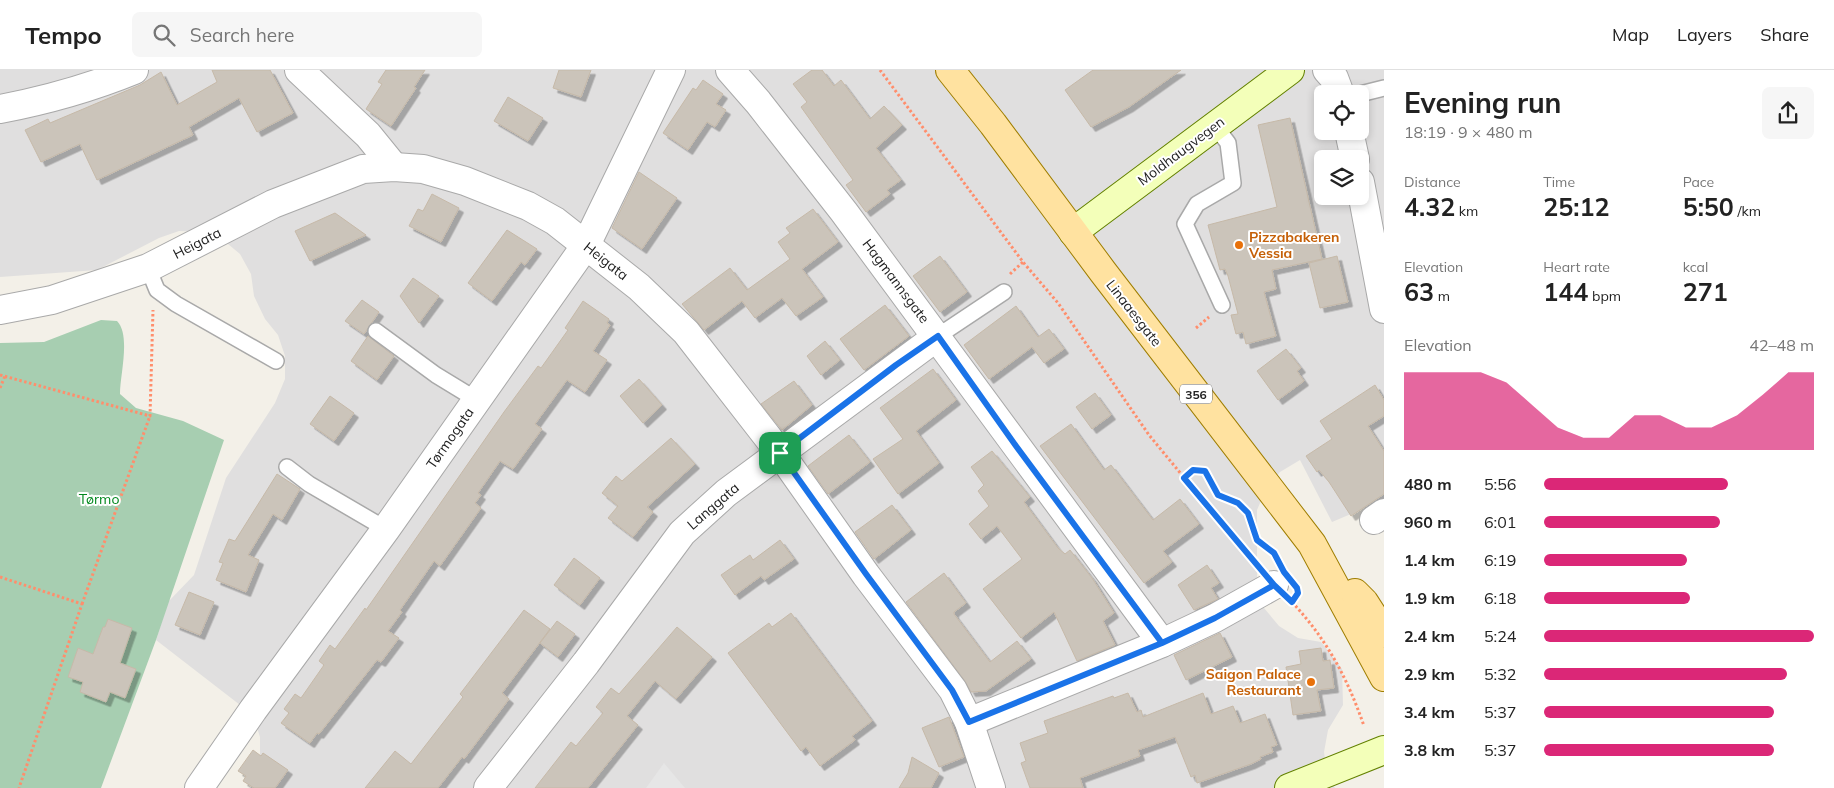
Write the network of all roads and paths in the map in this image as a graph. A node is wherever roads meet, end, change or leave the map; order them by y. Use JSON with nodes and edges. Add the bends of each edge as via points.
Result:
{"nodes":[{"id":1,"x":134,"y":70,"type":"edge"},
{"id":2,"x":300,"y":70,"type":"edge"},
{"id":3,"x":671,"y":70,"type":"edge"},
{"id":4,"x":730,"y":70,"type":"edge"},
{"id":5,"x":880,"y":70,"type":"edge"},
{"id":6,"x":950,"y":70,"type":"edge"},
{"id":7,"x":1290,"y":70,"type":"edge"},
{"id":8,"x":1327,"y":70,"type":"edge"},
{"id":9,"x":1337,"y":85,"type":"edge"},
{"id":10,"x":1384,"y":88,"type":"edge"},
{"id":11,"x":1369,"y":92,"type":"edge"},
{"id":12,"x":0,"y":109,"type":"edge"},
{"id":13,"x":1215,"y":126,"type":"junction"},
{"id":14,"x":394,"y":167,"type":"junction"},
{"id":15,"x":1364,"y":205,"type":"edge"},
{"id":16,"x":1073,"y":232,"type":"junction"},
{"id":17,"x":586,"y":245,"type":"junction"},
{"id":18,"x":152,"y":279,"type":"junction"},
{"id":19,"x":1004,"y":292,"type":"dead end"},
{"id":20,"x":1222,"y":306,"type":"dead end"},
{"id":21,"x":1384,"y":308,"type":"edge"},
{"id":22,"x":0,"y":310,"type":"edge"},
{"id":23,"x":376,"y":331,"type":"dead end"},
{"id":24,"x":938,"y":336,"type":"junction"},
{"id":25,"x":276,"y":361,"type":"dead end"},
{"id":26,"x":2,"y":376,"type":"edge"},
{"id":27,"x":0,"y":388,"type":"edge"},
{"id":28,"x":477,"y":400,"type":"junction"},
{"id":29,"x":150,"y":416,"type":"junction"},
{"id":30,"x":780,"y":453,"type":"junction"},
{"id":31,"x":287,"y":468,"type":"dead end"},
{"id":32,"x":1184,"y":478,"type":"junction"},
{"id":33,"x":386,"y":529,"type":"junction"},
{"id":34,"x":1320,"y":556,"type":"junction"},
{"id":35,"x":0,"y":577,"type":"edge"},
{"id":36,"x":1286,"y":588,"type":"junction"},
{"id":37,"x":82,"y":604,"type":"junction"},
{"id":38,"x":1384,"y":633,"type":"edge"},
{"id":39,"x":1162,"y":643,"type":"junction"},
{"id":40,"x":1384,"y":677,"type":"edge"},
{"id":41,"x":969,"y":722,"type":"junction"},
{"id":42,"x":1364,"y":726,"type":"dead end"},
{"id":43,"x":1384,"y":750,"type":"edge"},
{"id":44,"x":19,"y":788,"type":"edge"},
{"id":45,"x":199,"y":788,"type":"edge"},
{"id":46,"x":488,"y":788,"type":"edge"},
{"id":47,"x":991,"y":788,"type":"edge"},
{"id":48,"x":1289,"y":788,"type":"edge"}],
"edges":[{"from":1,"to":12,"type":"street","via":[[51,100]]},
{"from":2,"to":14,"type":"street","via":[[368,135]]},
{"from":3,"to":17,"type":"street","name":"Tørmogata"},
{"from":4,"to":24,"type":"street","name":"Hagmannsgate","via":[[838,204]]},
{"from":5,"to":32,"type":"path","via":[[1058,304],[1149,435]]},
{"from":6,"to":16,"type":"main road","name":"Linaaesgate","number":"356"},
{"from":7,"to":13,"type":"street","name":"Moldhaugvegen"},
{"from":8,"to":9,"type":"street"},
{"from":10,"to":11,"type":"lane"},
{"from":13,"to":16,"type":"street","name":"Moldhaugvegen"},
{"from":13,"to":20,"type":"lane","via":[[1228,144],[1233,183],[1197,204],[1185,224]]},
{"from":14,"to":17,"type":"street","name":"Heigata","via":[[423,169],[500,193],[555,221]]},
{"from":14,"to":18,"type":"street","name":"Heigata","via":[[363,168],[273,204]]},
{"from":15,"to":21,"type":"street"},
{"from":16,"to":34,"type":"main road","name":"Linaaesgate","number":"356"},
{"from":17,"to":28,"type":"street","name":"Tørmogata"},
{"from":17,"to":30,"type":"street","name":"Heigata","via":[[639,287],[686,332]]},
{"from":18,"to":22,"type":"street","name":"Heigata"},
{"from":18,"to":25,"type":"lane","via":[[176,304]]},
{"from":18,"to":29,"type":"path"},
{"from":19,"to":24,"type":"lane","name":"Langgata"},
{"from":23,"to":28,"type":"lane"},
{"from":24,"to":30,"type":"street","name":"Langgata"},
{"from":24,"to":39,"type":"street","name":"Hagmannsgate"},
{"from":26,"to":27,"type":"path"},
{"from":26,"to":29,"type":"path"},
{"from":28,"to":33,"type":"street","name":"Tørmogata"},
{"from":29,"to":37,"type":"path"},
{"from":30,"to":41,"type":"street","name":"Heigata","via":[[952,690]]},
{"from":30,"to":46,"type":"street","name":"Langgata","via":[[726,492],[682,533]]},
{"from":31,"to":33,"type":"lane"},
{"from":32,"to":36,"type":"path"},
{"from":32,"to":36,"type":"path","via":[[1193,470],[1205,471],[1218,495],[1238,503],[1248,513],[1257,540],[1274,553]]},
{"from":33,"to":45,"type":"street","name":"Tørmogata"},
{"from":34,"to":38,"type":"main road","name":"Linaaesgate","number":"356","via":[[1364,602]]},
{"from":34,"to":40,"type":"main road","name":"Linaaesgate","number":"356"},
{"from":35,"to":37,"type":"path"},
{"from":36,"to":39,"type":"street"},
{"from":36,"to":42,"type":"path","via":[[1329,648]]},
{"from":37,"to":44,"type":"path"},
{"from":39,"to":41,"type":"street"},
{"from":41,"to":47,"type":"street","name":"Heigata"},
{"from":43,"to":48,"type":"street"}]}
